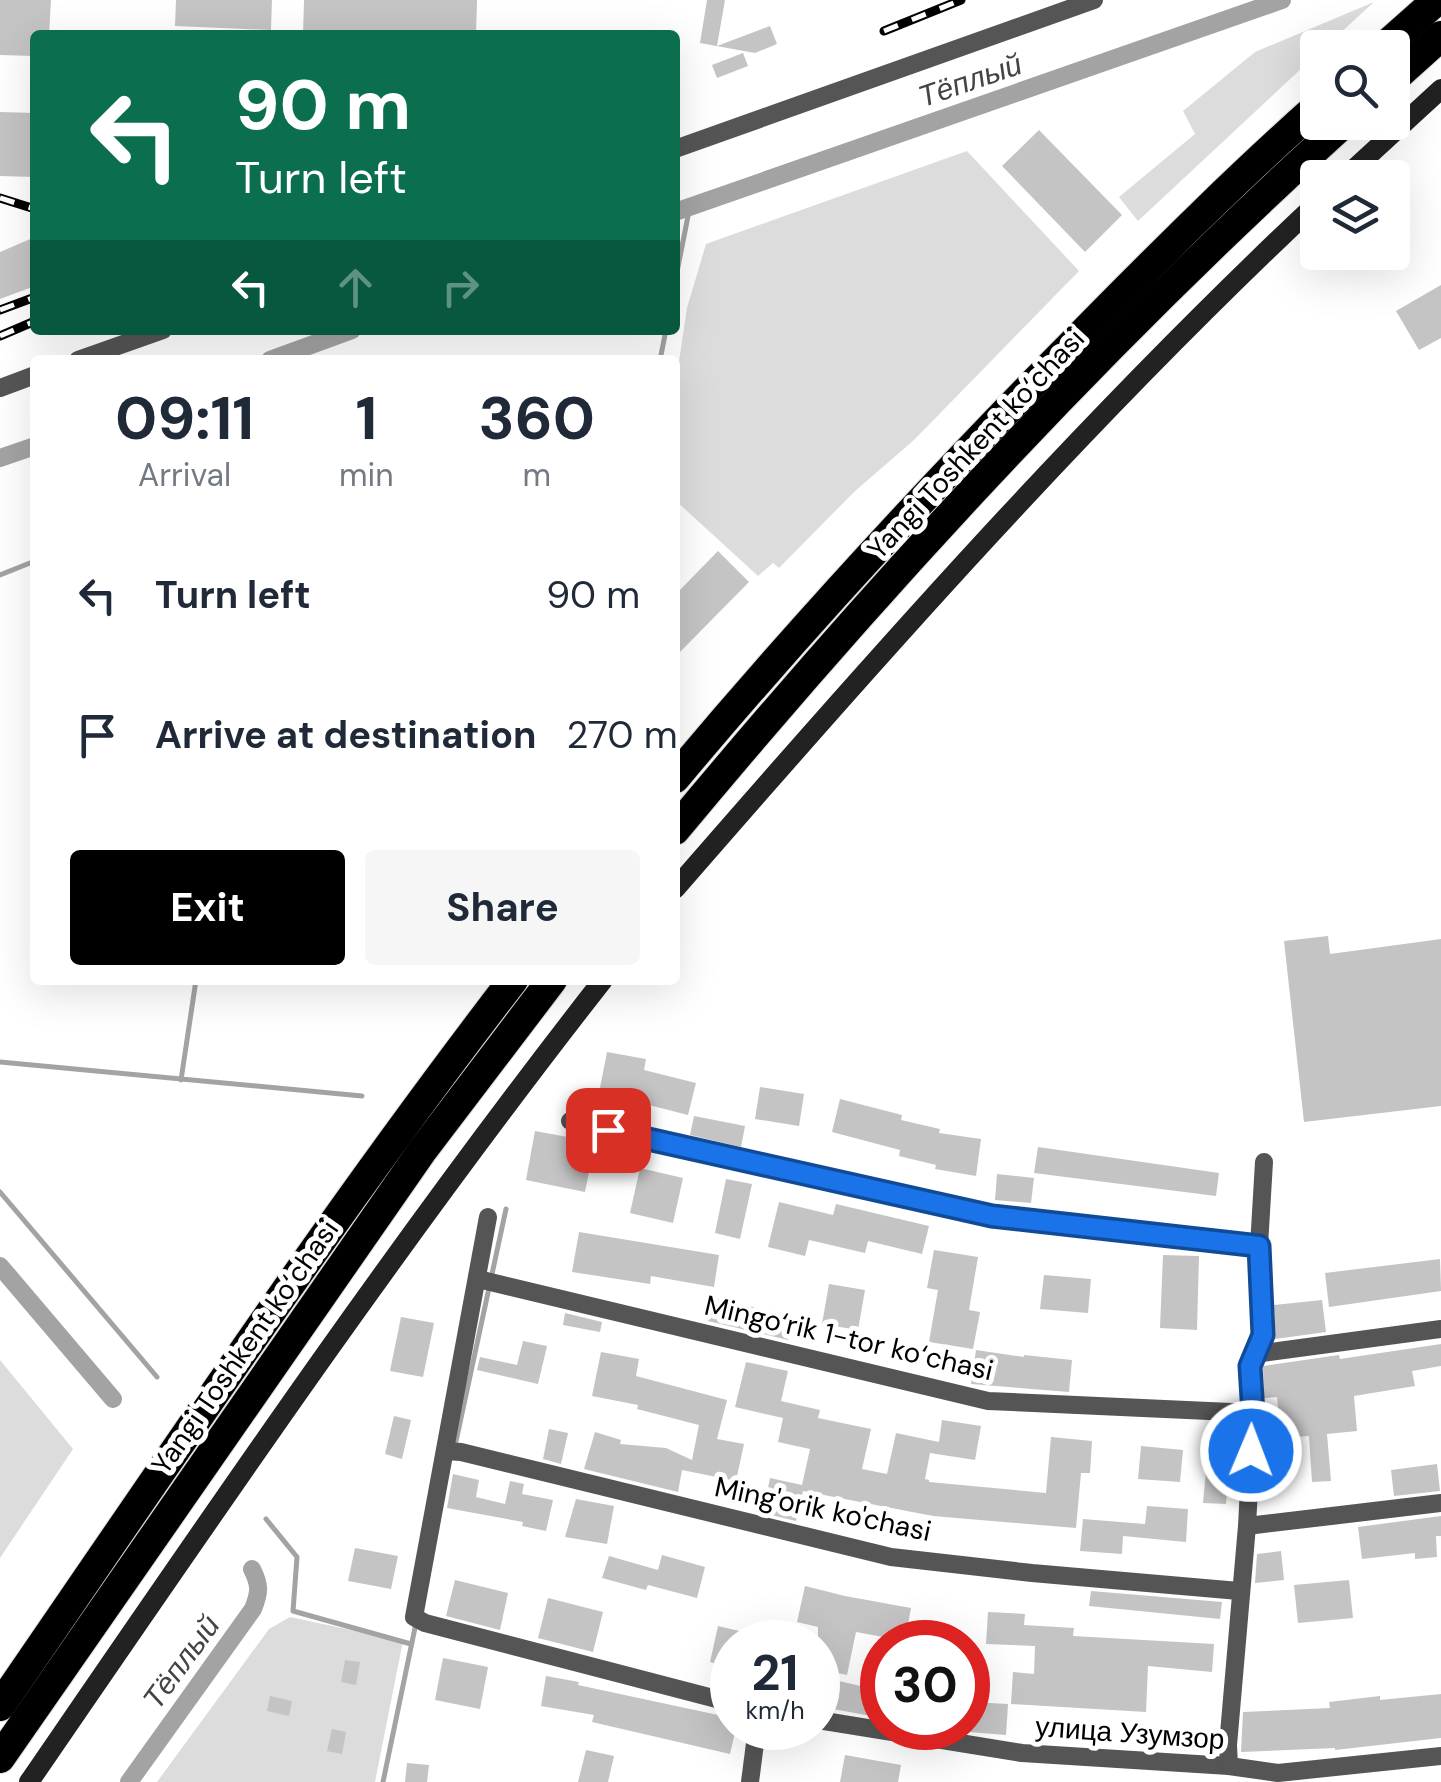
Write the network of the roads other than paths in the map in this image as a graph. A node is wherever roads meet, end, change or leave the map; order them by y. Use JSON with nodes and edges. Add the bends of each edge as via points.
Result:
{"nodes":[{"id":1,"x":1094,"y":0,"type":"edge"},
{"id":2,"x":1437,"y":0,"type":"edge"},
{"id":3,"x":1403,"y":30,"type":"edge"},
{"id":4,"x":1441,"y":36,"type":"edge"},
{"id":5,"x":1410,"y":64,"type":"edge"},
{"id":6,"x":1441,"y":89,"type":"edge"},
{"id":7,"x":1300,"y":123,"type":"edge"},
{"id":8,"x":1326,"y":140,"type":"edge"},
{"id":9,"x":680,"y":147,"type":"edge"},
{"id":10,"x":1364,"y":160,"type":"edge"},
{"id":11,"x":1300,"y":219,"type":"edge"},
{"id":12,"x":149,"y":335,"type":"edge"},
{"id":13,"x":92,"y":355,"type":"edge"},
{"id":14,"x":30,"y":377,"type":"edge"},
{"id":15,"x":0,"y":388,"type":"edge"},
{"id":16,"x":680,"y":772,"type":"edge"},
{"id":17,"x":680,"y":824,"type":"edge"},
{"id":18,"x":680,"y":883,"type":"edge"},
{"id":19,"x":509,"y":985,"type":"edge"},
{"id":20,"x":548,"y":985,"type":"edge"},
{"id":21,"x":599,"y":985,"type":"edge"},
{"id":22,"x":570,"y":1121,"type":"dead end"},
{"id":23,"x":1264,"y":1162,"type":"dead end"},
{"id":24,"x":488,"y":1217,"type":"dead end"},
{"id":25,"x":1259,"y":1246,"type":"junction"},
{"id":26,"x":488,"y":1280,"type":"junction"},
{"id":27,"x":1441,"y":1329,"type":"edge"},
{"id":28,"x":1255,"y":1354,"type":"junction"},
{"id":29,"x":1253,"y":1414,"type":"junction"},
{"id":30,"x":453,"y":1451,"type":"junction"},
{"id":31,"x":1441,"y":1502,"type":"edge"},
{"id":32,"x":1246,"y":1526,"type":"junction"},
{"id":33,"x":1240,"y":1591,"type":"junction"},
{"id":34,"x":710,"y":1697,"type":"edge"},
{"id":35,"x":0,"y":1706,"type":"edge"},
{"id":36,"x":840,"y":1724,"type":"edge"},
{"id":37,"x":754,"y":1750,"type":"edge"},
{"id":38,"x":1441,"y":1756,"type":"edge"},
{"id":39,"x":0,"y":1758,"type":"edge"},
{"id":40,"x":1229,"y":1766,"type":"junction"},
{"id":41,"x":29,"y":1782,"type":"edge"},
{"id":42,"x":750,"y":1782,"type":"edge"}],
"edges":[{"from":1,"to":9,"type":"street"},
{"from":2,"to":3,"type":"highway"},
{"from":4,"to":5,"type":"highway"},
{"from":6,"to":10,"type":"main road"},
{"from":7,"to":16,"type":"highway","name":"Yangi Toshkent ko‘chasi","via":[[968,451]]},
{"from":8,"to":17,"type":"highway","name":"Yangi Toshkent ko‘chasi","via":[[1072,387],[778,706]]},
{"from":11,"to":18,"type":"main road","via":[[1031,490]]},
{"from":12,"to":13,"type":"street"},
{"from":14,"to":15,"type":"street"},
{"from":19,"to":35,"type":"highway","name":"Yangi Toshkent ko‘chasi","via":[[308,1260]]},
{"from":20,"to":39,"type":"highway","name":"Yangi Toshkent ko‘chasi","via":[[422,1151]]},
{"from":21,"to":41,"type":"main road","via":[[403,1244]]},
{"from":22,"to":25,"type":"street","via":[[992,1216]]},
{"from":23,"to":25,"type":"street"},
{"from":24,"to":26,"type":"street"},
{"from":25,"to":28,"type":"street","via":[[1263,1335]]},
{"from":26,"to":29,"type":"street","name":"Mingo‘rik 1-tor ko‘chasi","via":[[988,1400]]},
{"from":26,"to":30,"type":"street"},
{"from":27,"to":28,"type":"street"},
{"from":28,"to":29,"type":"street"},
{"from":29,"to":32,"type":"street"},
{"from":30,"to":33,"type":"street","name":"Ming'orik ko'chasi","via":[[891,1557]]},
{"from":30,"to":34,"type":"street","via":[[419,1620]]},
{"from":31,"to":32,"type":"street"},
{"from":32,"to":33,"type":"street"},
{"from":33,"to":40,"type":"street"},
{"from":36,"to":40,"type":"street","name":"улица Узумзор","via":[[1022,1753]]},
{"from":37,"to":42,"type":"street"},
{"from":38,"to":40,"type":"street","name":"улица Узумзор","via":[[1278,1773]]}]}
